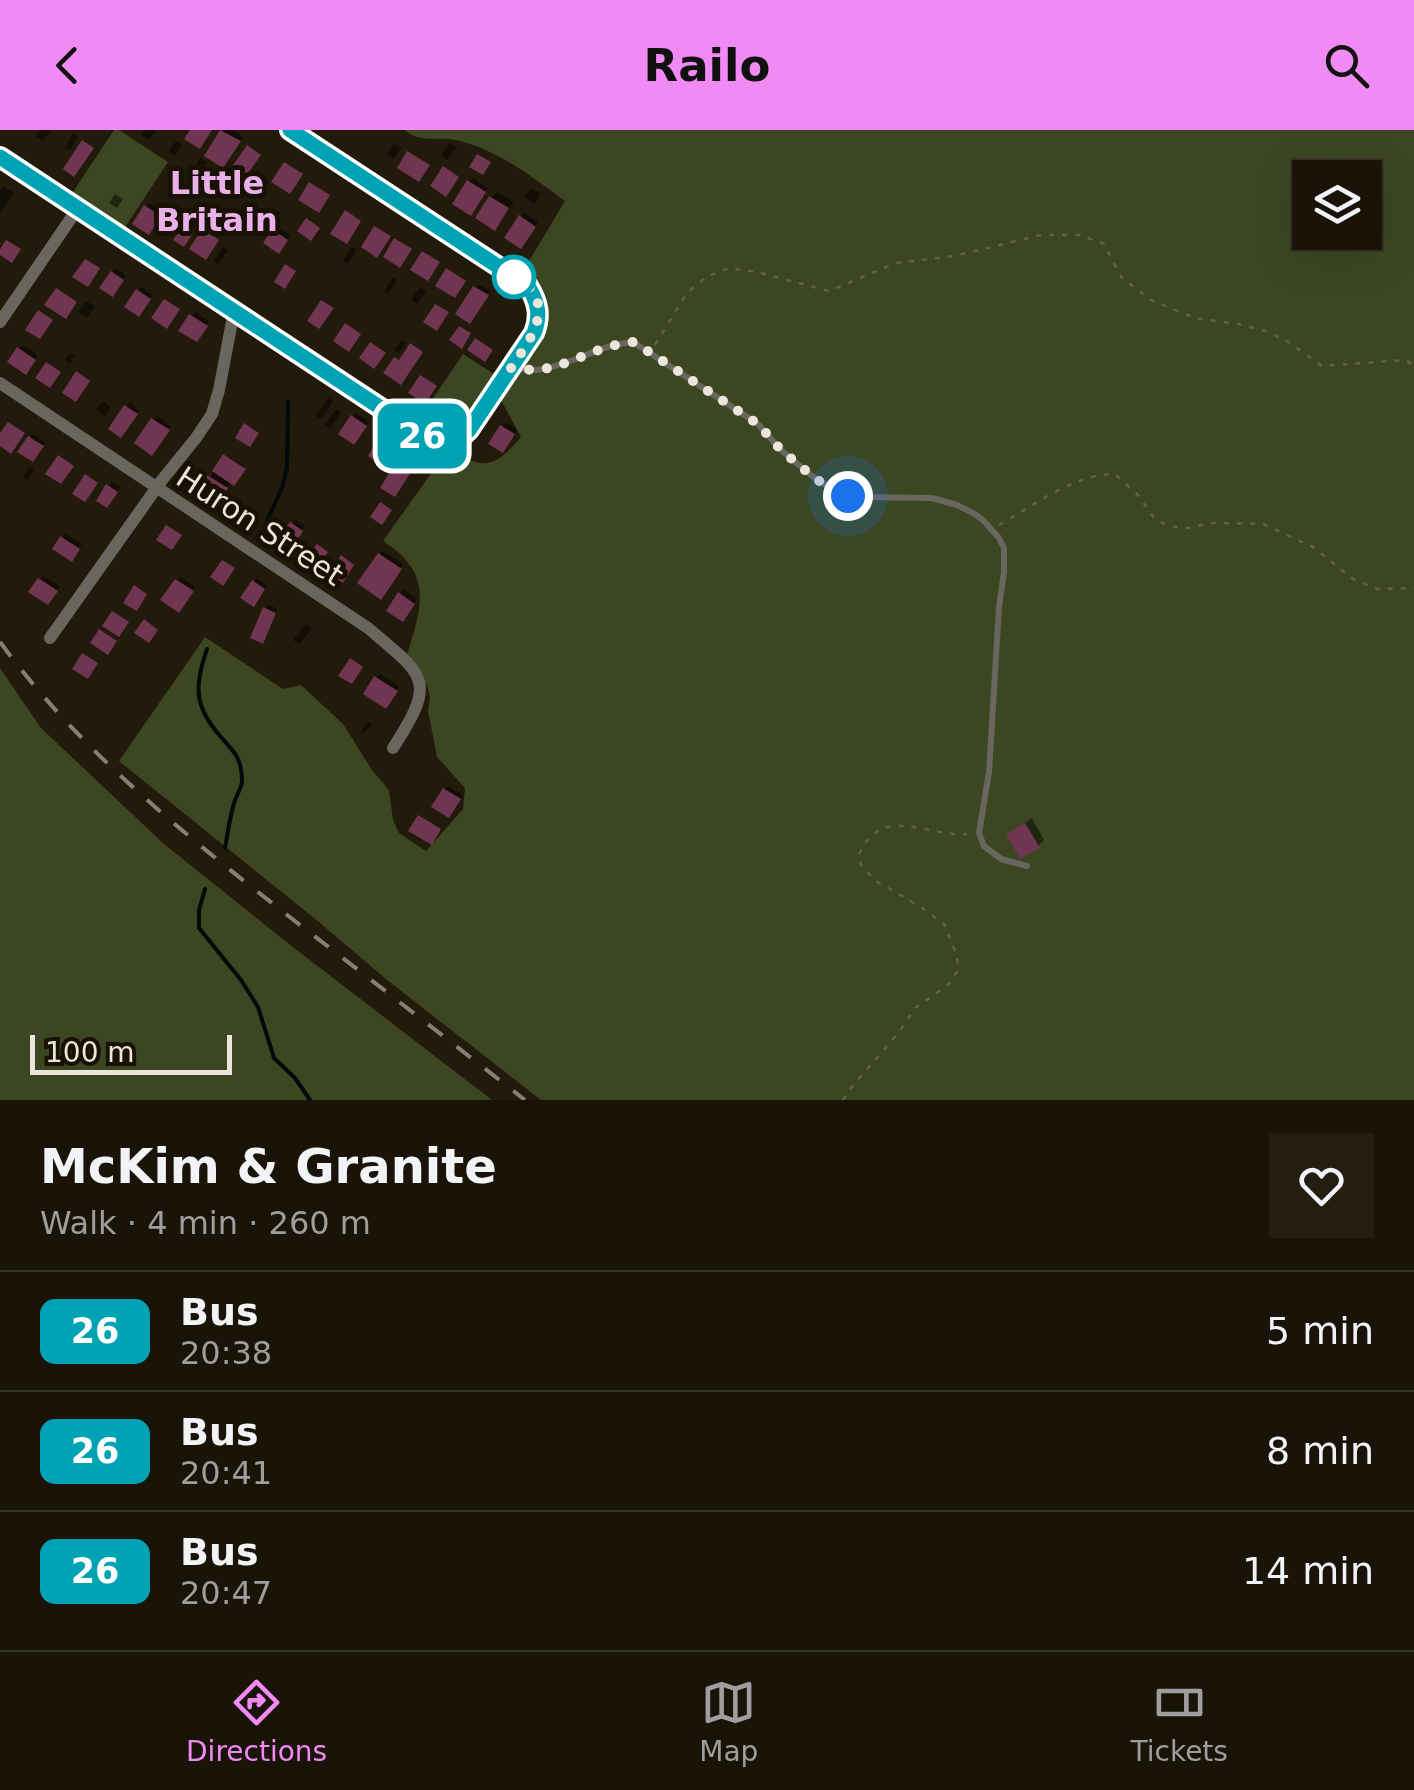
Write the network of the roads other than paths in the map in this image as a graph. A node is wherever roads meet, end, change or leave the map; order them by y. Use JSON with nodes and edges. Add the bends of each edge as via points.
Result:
{"nodes":[{"id":1,"x":290,"y":130,"type":"edge"},
{"id":2,"x":0,"y":158,"type":"edge"},
{"id":3,"x":78,"y":208,"type":"junction"},
{"id":4,"x":234,"y":311,"type":"junction"},
{"id":5,"x":0,"y":322,"type":"edge"},
{"id":6,"x":511,"y":368,"type":"junction"},
{"id":7,"x":0,"y":382,"type":"edge"},
{"id":8,"x":156,"y":488,"type":"junction"},
{"id":9,"x":50,"y":638,"type":"dead end"},
{"id":10,"x":393,"y":748,"type":"dead end"},
{"id":11,"x":1027,"y":866,"type":"dead end"}],
"edges":[{"from":1,"to":6,"type":"street","via":[[528,286],[538,322]]},
{"from":2,"to":3,"type":"street"},
{"from":3,"to":4,"type":"street"},
{"from":3,"to":5,"type":"street"},
{"from":4,"to":6,"type":"street","via":[[434,443],[457,441],[469,430]]},
{"from":4,"to":8,"type":"street","via":[[212,414]]},
{"from":6,"to":11,"type":"lane","via":[[548,368],[634,342],[758,424],[838,494],[932,498],[972,512],[992,530],[1005,559],[978,833],[1001,859]]},
{"from":7,"to":8,"type":"street","name":"Huron Street"},
{"from":8,"to":9,"type":"street"},
{"from":8,"to":10,"type":"street","name":"Huron Street","via":[[400,655],[418,676],[420,699]]}]}
